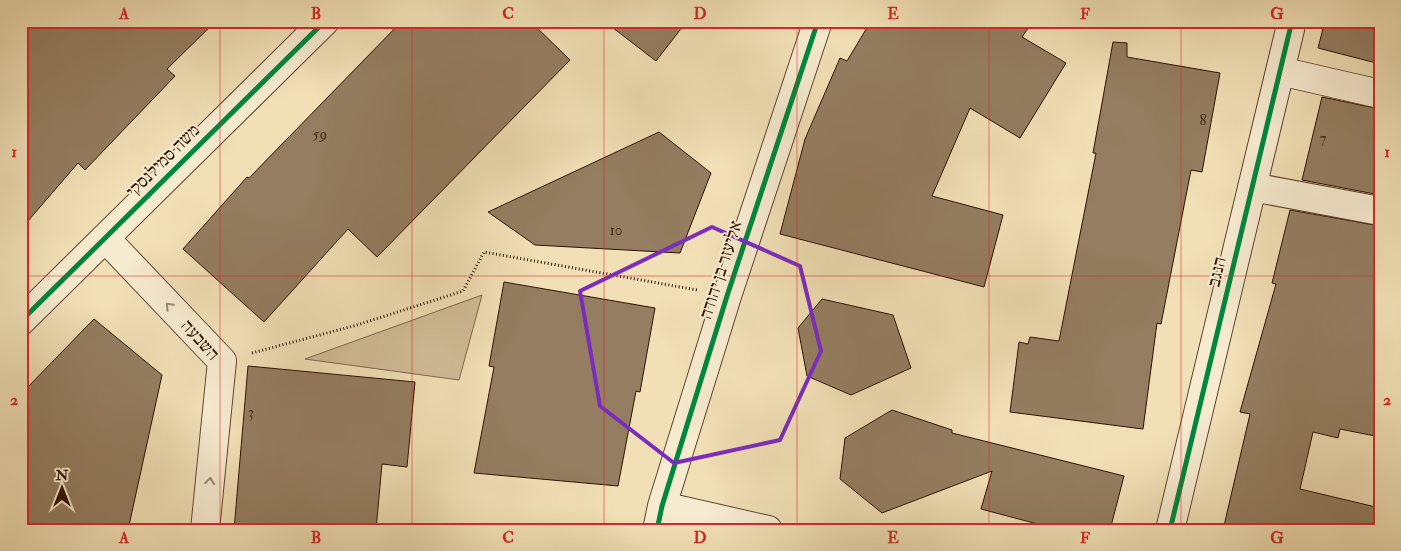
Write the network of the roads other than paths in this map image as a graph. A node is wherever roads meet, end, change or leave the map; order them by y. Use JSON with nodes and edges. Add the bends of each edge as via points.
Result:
{"nodes":[{"id":1,"x":325,"y":21,"type":"edge"},
{"id":2,"x":818,"y":21,"type":"edge"},
{"id":3,"x":1292,"y":21,"type":"edge"},
{"id":4,"x":1280,"y":71,"type":"junction"},
{"id":5,"x":1380,"y":94,"type":"edge"},
{"id":6,"x":1252,"y":187,"type":"junction"},
{"id":7,"x":1380,"y":211,"type":"edge"},
{"id":8,"x":105,"y":238,"type":"junction"},
{"id":9,"x":21,"y":320,"type":"edge"},
{"id":10,"x":659,"y":518,"type":"edge"},
{"id":11,"x":205,"y":530,"type":"edge"},
{"id":12,"x":768,"y":530,"type":"edge"},
{"id":13,"x":1170,"y":530,"type":"edge"}],
"edges":[{"from":1,"to":8,"type":"street","name":"משה סמילנסקי"},
{"from":2,"to":10,"type":"street","name":"אליעזר בן יהודה","via":[[727,296]]},
{"from":3,"to":4,"type":"street","name":"הנגב"},
{"from":4,"to":5,"type":"street"},
{"from":4,"to":6,"type":"street","name":"הנגב"},
{"from":6,"to":7,"type":"street"},
{"from":6,"to":13,"type":"street","name":"הנגב"},
{"from":8,"to":9,"type":"street","name":"משה סמילנסקי"},
{"from":11,"to":8,"type":"street","name":"השבעה","one_way":true,"via":[[222,361]]},
{"from":10,"to":12,"type":"street"}]}
